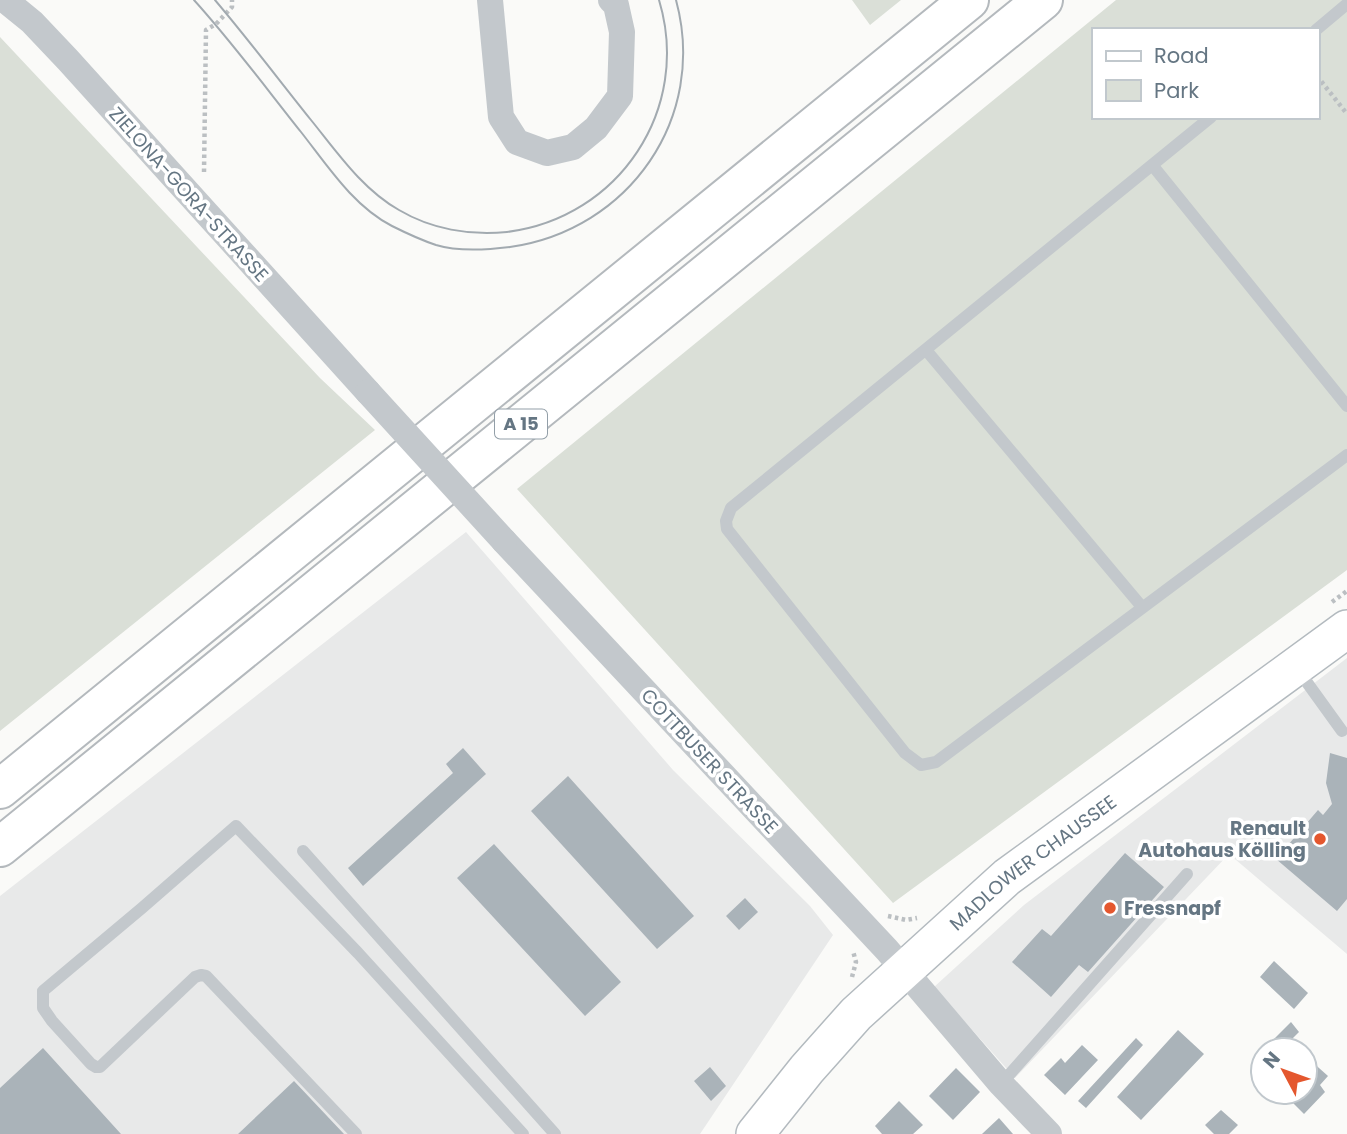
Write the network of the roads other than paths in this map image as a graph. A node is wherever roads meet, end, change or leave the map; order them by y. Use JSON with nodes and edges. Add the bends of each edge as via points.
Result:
{"nodes":[{"id":1,"x":5,"y":0,"type":"edge"},
{"id":2,"x":490,"y":0,"type":"edge"},
{"id":3,"x":611,"y":0,"type":"edge"},
{"id":4,"x":969,"y":0,"type":"edge"},
{"id":5,"x":1043,"y":0,"type":"edge"},
{"id":6,"x":1347,"y":4,"type":"edge"},
{"id":7,"x":1318,"y":28,"type":"edge"},
{"id":8,"x":1209,"y":119,"type":"edge"},
{"id":9,"x":1153,"y":166,"type":"junction"},
{"id":10,"x":926,"y":350,"type":"junction"},
{"id":11,"x":368,"y":392,"type":"joint"},
{"id":12,"x":1347,"y":406,"type":"edge"},
{"id":13,"x":1347,"y":455,"type":"edge"},
{"id":14,"x":1142,"y":607,"type":"junction"},
{"id":15,"x":1347,"y":629,"type":"edge"},
{"id":16,"x":1296,"y":666,"type":"junction"},
{"id":17,"x":1342,"y":731,"type":"dead end"},
{"id":18,"x":0,"y":789,"type":"edge"},
{"id":19,"x":0,"y":848,"type":"edge"},
{"id":20,"x":303,"y":851,"type":"dead end"},
{"id":21,"x":1187,"y":874,"type":"dead end"},
{"id":22,"x":904,"y":969,"type":"junction"},
{"id":23,"x":1001,"y":1084,"type":"junction"},
{"id":24,"x":356,"y":1134,"type":"edge"},
{"id":25,"x":523,"y":1134,"type":"edge"},
{"id":26,"x":555,"y":1134,"type":"edge"},
{"id":27,"x":755,"y":1134,"type":"edge"},
{"id":28,"x":1049,"y":1134,"type":"edge"}],
"edges":[{"from":1,"to":11,"type":"street","name":"ZIELONA-GORA-STRASSE","via":[[50,41]]},
{"from":2,"to":3,"type":"street","via":[[501,117],[517,142],[547,153],[573,147],[596,128],[620,96],[622,32]]},
{"from":4,"to":18,"type":"highway","number":"A 15"},
{"from":5,"to":19,"type":"highway","number":"A 15"},
{"from":6,"to":7,"type":"lane"},
{"from":8,"to":9,"type":"lane"},
{"from":9,"to":10,"type":"lane"},
{"from":9,"to":12,"type":"lane"},
{"from":10,"to":14,"type":"lane"},
{"from":10,"to":14,"type":"lane","via":[[732,508],[726,521],[741,549],[905,753],[921,765],[936,762]]},
{"from":11,"to":22,"type":"street","name":"COTTBUSER STRASSE","bridge":true},
{"from":13,"to":14,"type":"lane"},
{"from":15,"to":16,"type":"main road","name":"MADLOWER CHAUSSEE"},
{"from":16,"to":17,"type":"lane"},
{"from":16,"to":22,"type":"main road","name":"MADLOWER CHAUSSEE","via":[[1007,877]]},
{"from":20,"to":26,"type":"lane"},
{"from":21,"to":23,"type":"lane"},
{"from":22,"to":23,"type":"street","name":"COTTBUSER STRASSE"},
{"from":22,"to":27,"type":"main road","name":"MADLOWER CHAUSSEE","via":[[856,1014]]},
{"from":23,"to":28,"type":"street","name":"COTTBUSER STRASSE"},
{"from":24,"to":25,"type":"lane","via":[[206,976],[195,977],[100,1067],[52,1021],[43,1008],[43,991],[236,826]]}]}
